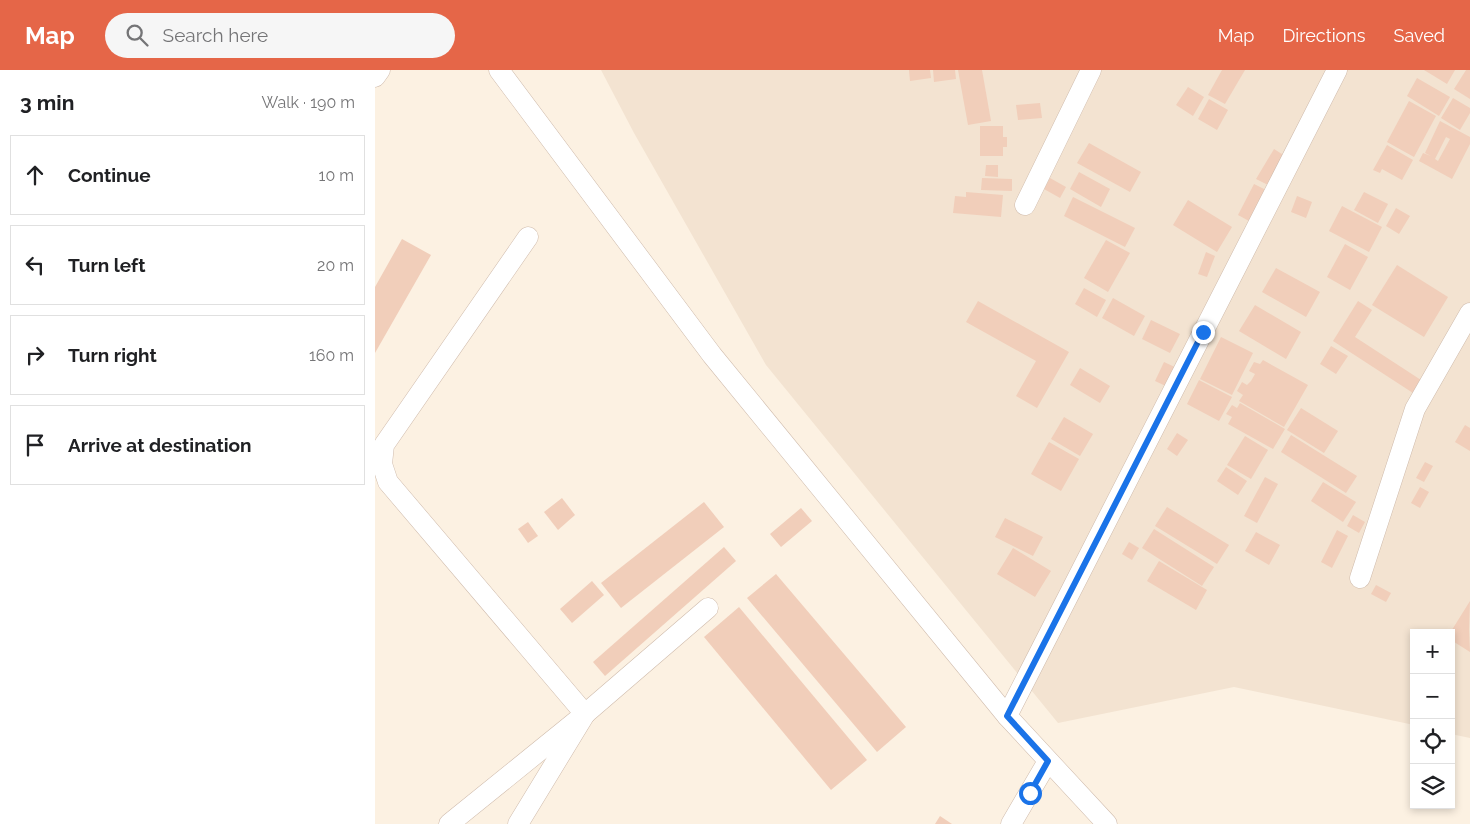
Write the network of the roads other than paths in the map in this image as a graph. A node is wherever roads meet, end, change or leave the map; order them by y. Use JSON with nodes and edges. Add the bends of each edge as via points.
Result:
{"nodes":[{"id":1,"x":380,"y":70,"type":"edge"},
{"id":2,"x":499,"y":70,"type":"edge"},
{"id":3,"x":1091,"y":70,"type":"edge"},
{"id":4,"x":1337,"y":70,"type":"edge"},
{"id":5,"x":375,"y":77,"type":"edge"},
{"id":6,"x":1025,"y":205,"type":"dead end"},
{"id":7,"x":528,"y":237,"type":"dead end"},
{"id":8,"x":1470,"y":313,"type":"edge"},
{"id":9,"x":1360,"y":578,"type":"dead end"},
{"id":10,"x":708,"y":608,"type":"dead end"},
{"id":11,"x":585,"y":714,"type":"junction"},
{"id":12,"x":1007,"y":716,"type":"junction"},
{"id":13,"x":1048,"y":761,"type":"junction"},
{"id":14,"x":449,"y":824,"type":"edge"},
{"id":15,"x":518,"y":824,"type":"edge"},
{"id":16,"x":1011,"y":824,"type":"edge"},
{"id":17,"x":1107,"y":824,"type":"edge"}],
"edges":[{"from":1,"to":5,"type":"street"},
{"from":2,"to":12,"type":"street","via":[[712,355]]},
{"from":3,"to":6,"type":"street"},
{"from":4,"to":12,"type":"street"},
{"from":7,"to":11,"type":"street","via":[[383,445],[382,464],[388,482]]},
{"from":8,"to":9,"type":"street","via":[[1415,409]]},
{"from":10,"to":11,"type":"street"},
{"from":11,"to":14,"type":"street"},
{"from":11,"to":15,"type":"street"},
{"from":12,"to":13,"type":"street"},
{"from":13,"to":16,"type":"street"},
{"from":13,"to":17,"type":"street"}]}
